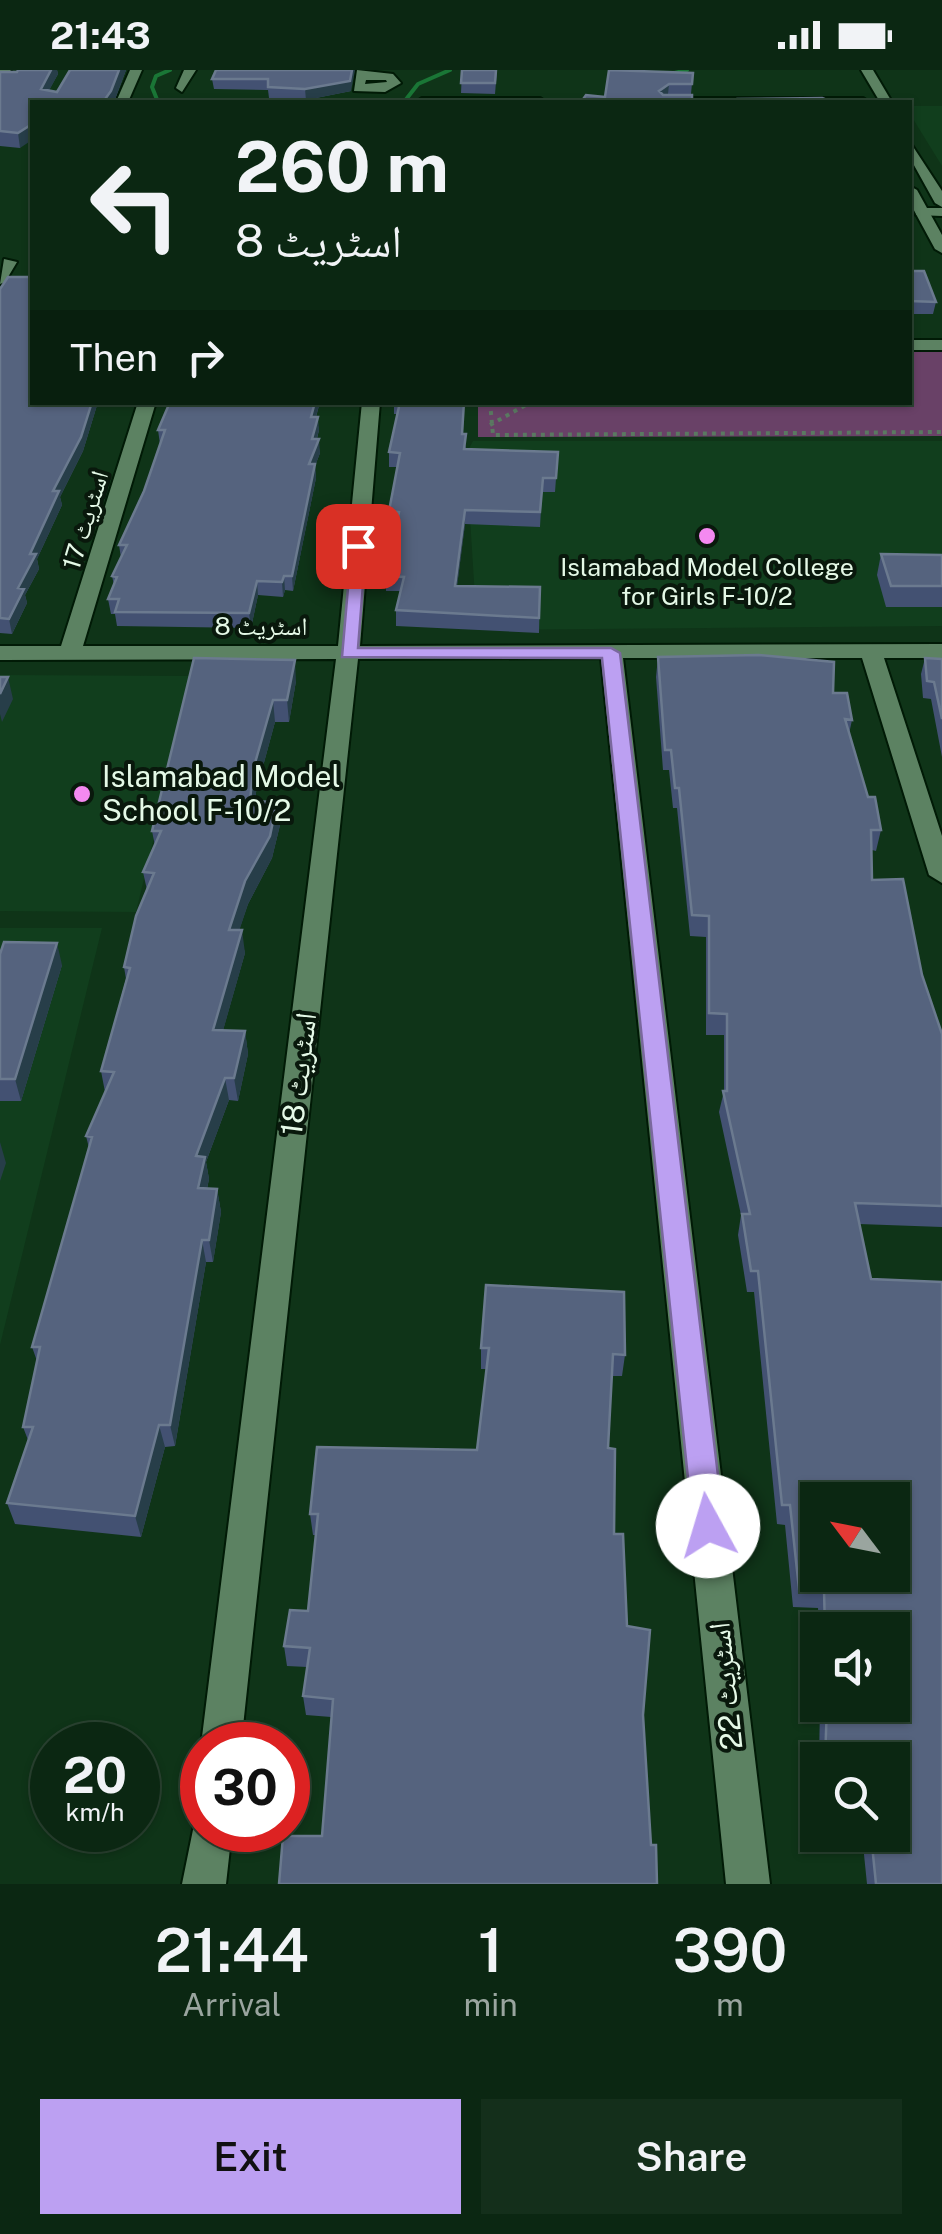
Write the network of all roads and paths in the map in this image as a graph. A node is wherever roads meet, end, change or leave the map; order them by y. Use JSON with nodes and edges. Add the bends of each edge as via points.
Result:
{"nodes":[{"id":1,"x":6,"y":70,"type":"edge"},
{"id":2,"x":136,"y":70,"type":"edge"},
{"id":3,"x":190,"y":70,"type":"edge"},
{"id":4,"x":868,"y":70,"type":"edge"},
{"id":5,"x":0,"y":78,"type":"edge"},
{"id":6,"x":855,"y":86,"type":"dead end"},
{"id":7,"x":182,"y":88,"type":"dead end"},
{"id":8,"x":123,"y":100,"type":"edge"},
{"id":9,"x":863,"y":100,"type":"edge"},
{"id":10,"x":885,"y":100,"type":"edge"},
{"id":11,"x":912,"y":150,"type":"edge"},
{"id":12,"x":912,"y":194,"type":"edge"},
{"id":13,"x":942,"y":203,"type":"edge"},
{"id":14,"x":921,"y":212,"type":"junction"},
{"id":15,"x":942,"y":212,"type":"edge"},
{"id":16,"x":942,"y":249,"type":"edge"},
{"id":17,"x":9,"y":262,"type":"dead end"},
{"id":18,"x":0,"y":278,"type":"edge"},
{"id":19,"x":912,"y":345,"type":"edge"},
{"id":20,"x":942,"y":346,"type":"edge"},
{"id":21,"x":146,"y":405,"type":"edge"},
{"id":22,"x":370,"y":405,"type":"edge"},
{"id":23,"x":490,"y":405,"type":"edge"},
{"id":24,"x":526,"y":405,"type":"edge"},
{"id":25,"x":490,"y":425,"type":"junction"},
{"id":26,"x":942,"y":432,"type":"edge"},
{"id":27,"x":942,"y":651,"type":"edge"},
{"id":28,"x":870,"y":652,"type":"junction"},
{"id":29,"x":0,"y":653,"type":"edge"},
{"id":30,"x":70,"y":653,"type":"junction"},
{"id":31,"x":348,"y":653,"type":"junction"},
{"id":32,"x":611,"y":653,"type":"junction"},
{"id":33,"x":942,"y":876,"type":"edge"},
{"id":34,"x":223,"y":1722,"type":"edge"},
{"id":35,"x":208,"y":1852,"type":"edge"},
{"id":36,"x":204,"y":1884,"type":"edge"},
{"id":37,"x":748,"y":1884,"type":"edge"}],
"edges":[{"from":1,"to":5,"type":"street"},
{"from":2,"to":8,"type":"street"},
{"from":3,"to":7,"type":"street"},
{"from":4,"to":10,"type":"street"},
{"from":6,"to":9,"type":"street"},
{"from":11,"to":13,"type":"street"},
{"from":12,"to":14,"type":"street"},
{"from":14,"to":15,"type":"street"},
{"from":14,"to":16,"type":"street"},
{"from":17,"to":18,"type":"street"},
{"from":19,"to":20,"type":"street"},
{"from":21,"to":30,"type":"street","name":"اسٹریٹ 17"},
{"from":22,"to":31,"type":"street","name":"اسٹریٹ 18"},
{"from":23,"to":25,"type":"path"},
{"from":24,"to":25,"type":"path"},
{"from":25,"to":26,"type":"path","via":[[493,435]]},
{"from":27,"to":28,"type":"street","name":"اسٹریٹ 8"},
{"from":28,"to":32,"type":"street","name":"اسٹریٹ 8"},
{"from":28,"to":33,"type":"street"},
{"from":29,"to":30,"type":"street","name":"اسٹریٹ 8"},
{"from":30,"to":31,"type":"street","name":"اسٹریٹ 8"},
{"from":31,"to":32,"type":"street","name":"اسٹریٹ 8"},
{"from":31,"to":34,"type":"street","name":"اسٹریٹ 18"},
{"from":32,"to":37,"type":"street","name":"اسٹریٹ 22"},
{"from":35,"to":36,"type":"street"}]}
